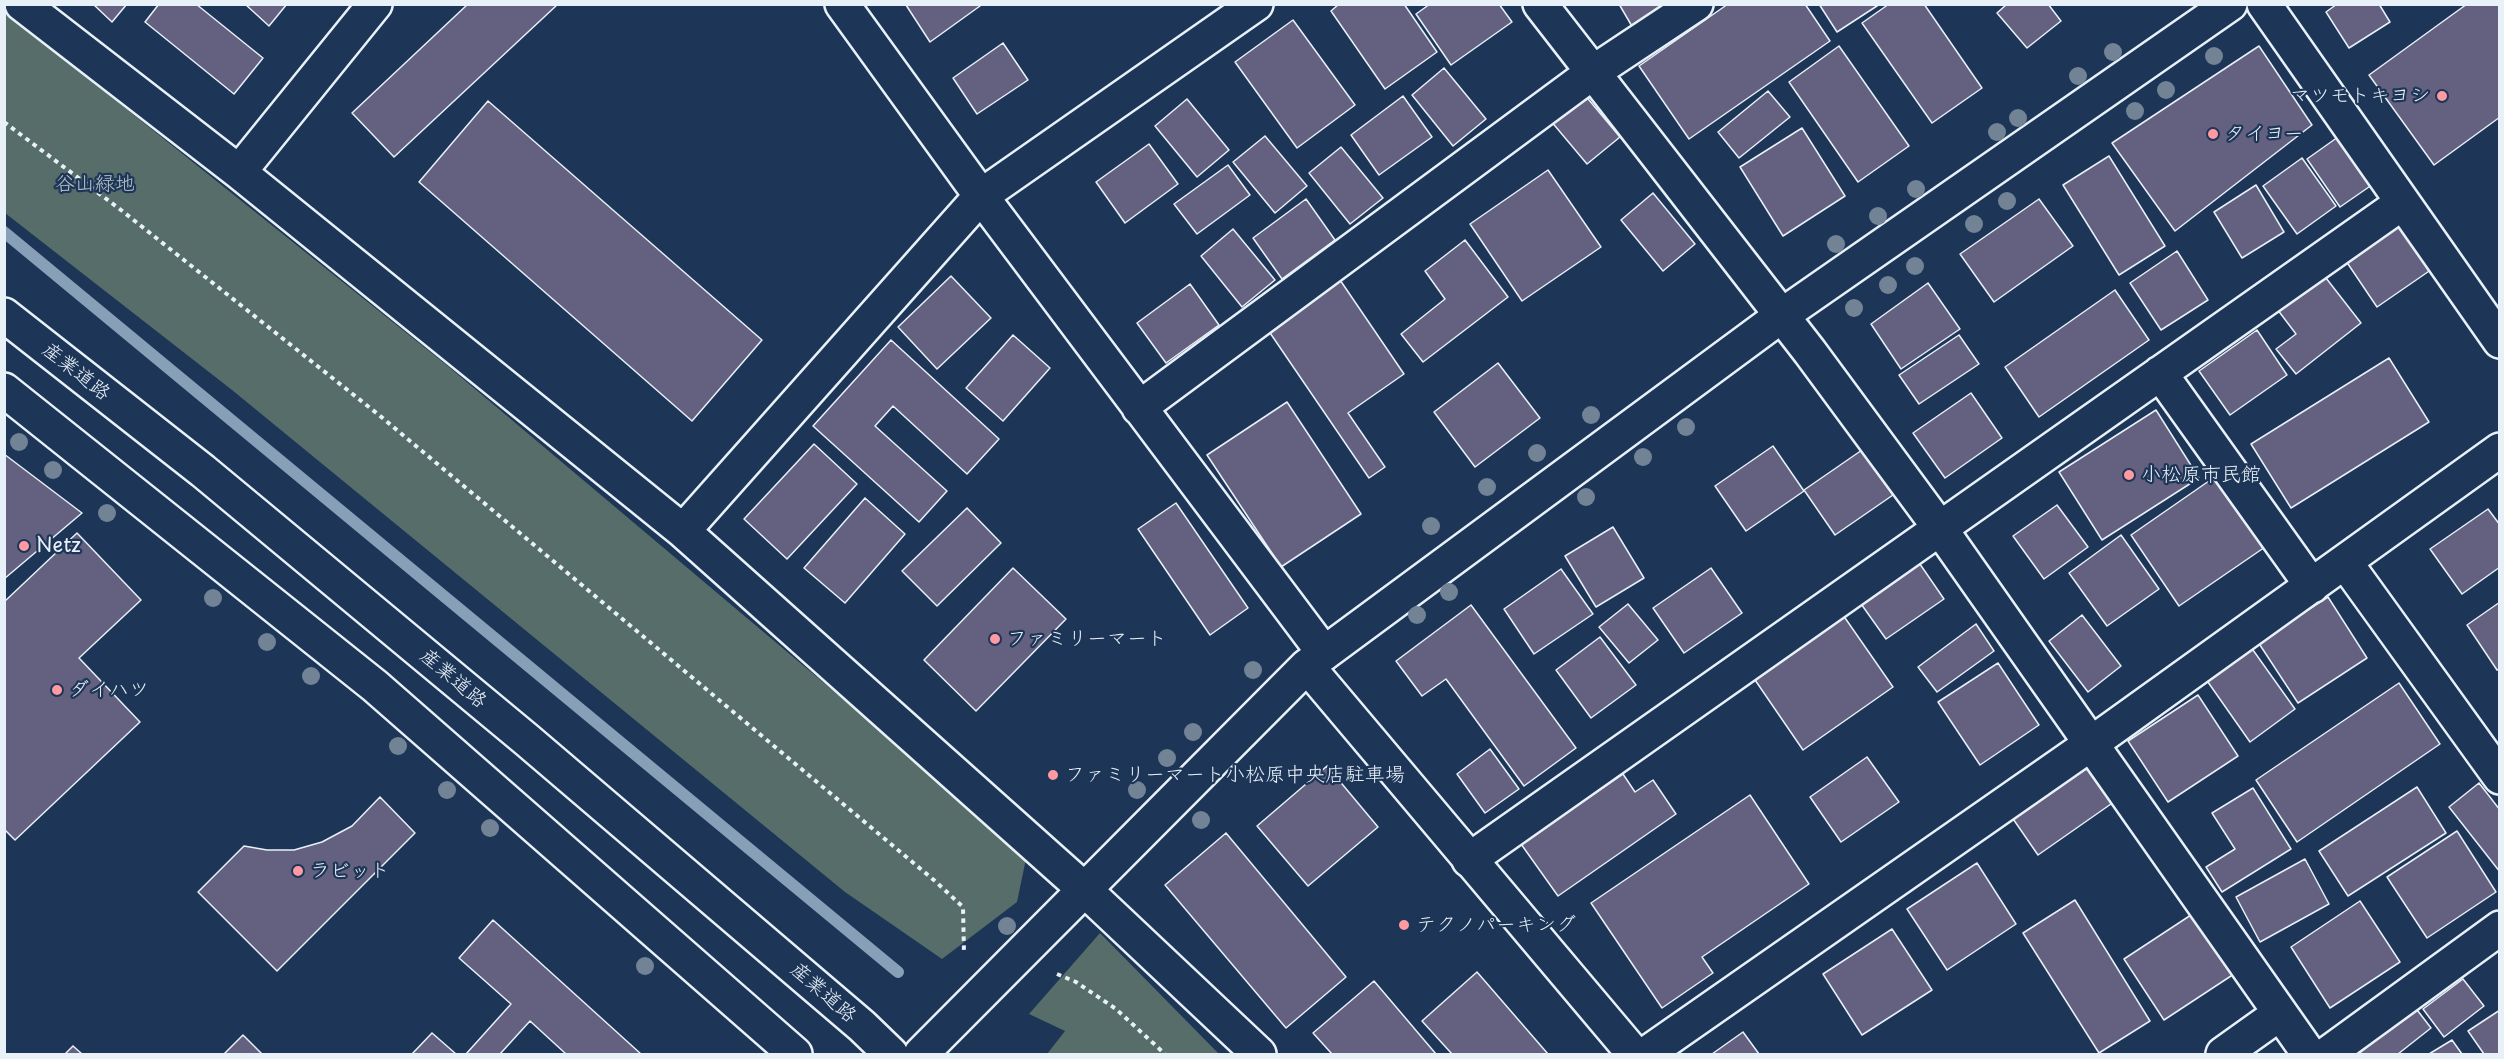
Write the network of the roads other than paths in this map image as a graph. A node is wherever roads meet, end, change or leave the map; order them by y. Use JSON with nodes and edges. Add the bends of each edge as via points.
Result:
{"nodes":[{"id":1,"x":22,"y":4,"type":"edge"},
{"id":2,"x":375,"y":4,"type":"edge"},
{"id":3,"x":842,"y":4,"type":"edge"},
{"id":4,"x":1256,"y":4,"type":"edge"},
{"id":5,"x":1540,"y":4,"type":"edge"},
{"id":6,"x":1696,"y":4,"type":"edge"},
{"id":7,"x":2230,"y":4,"type":"edge"},
{"id":8,"x":2264,"y":4,"type":"edge"},
{"id":9,"x":1592,"y":73,"type":"junction"},
{"id":10,"x":239,"y":172,"type":"junction"},
{"id":11,"x":981,"y":196,"type":"junction"},
{"id":12,"x":2402,"y":203,"type":"junction"},
{"id":13,"x":4,"y":315,"type":"edge"},
{"id":14,"x":1781,"y":316,"type":"junction"},
{"id":15,"x":2499,"y":342,"type":"edge"},
{"id":16,"x":2160,"y":373,"type":"junction"},
{"id":17,"x":4,"y":390,"type":"edge"},
{"id":18,"x":1139,"y":408,"type":"junction"},
{"id":19,"x":2499,"y":450,"type":"edge"},
{"id":20,"x":1939,"y":527,"type":"junction"},
{"id":21,"x":683,"y":531,"type":"junction"},
{"id":22,"x":2345,"y":562,"type":"junction"},
{"id":23,"x":2312,"y":586,"type":"junction"},
{"id":24,"x":1315,"y":660,"type":"junction"},
{"id":25,"x":2092,"y":743,"type":"junction"},
{"id":26,"x":2499,"y":777,"type":"edge"},
{"id":27,"x":1469,"y":860,"type":"junction"},
{"id":28,"x":1085,"y":890,"type":"junction"},
{"id":29,"x":2499,"y":928,"type":"edge"},
{"id":30,"x":2279,"y":1014,"type":"junction"},
{"id":31,"x":795,"y":1054,"type":"edge"},
{"id":32,"x":891,"y":1054,"type":"edge"},
{"id":33,"x":921,"y":1054,"type":"edge"},
{"id":34,"x":1259,"y":1054,"type":"edge"},
{"id":35,"x":1634,"y":1054,"type":"edge"},
{"id":36,"x":1646,"y":1054,"type":"edge"},
{"id":37,"x":2223,"y":1054,"type":"edge"},
{"id":38,"x":2309,"y":1054,"type":"edge"},
{"id":39,"x":2327,"y":1054,"type":"edge"}],
"edges":[{"from":1,"to":10,"type":"street"},
{"from":2,"to":10,"type":"street"},
{"from":3,"to":11,"type":"street"},
{"from":4,"to":11,"type":"street"},
{"from":5,"to":9,"type":"street"},
{"from":6,"to":9,"type":"street"},
{"from":7,"to":14,"type":"street"},
{"from":8,"to":12,"type":"street"},
{"from":9,"to":14,"type":"street"},
{"from":9,"to":18,"type":"street"},
{"from":10,"to":21,"type":"street"},
{"from":11,"to":18,"type":"street"},
{"from":11,"to":21,"type":"street"},
{"from":12,"to":15,"type":"street"},
{"from":12,"to":16,"type":"street"},
{"from":13,"to":32,"type":"street","name":"産業道路","via":[[203,471],[527,740]]},
{"from":14,"to":20,"type":"street"},
{"from":14,"to":24,"type":"street"},
{"from":16,"to":20,"type":"street"},
{"from":16,"to":23,"type":"street"},
{"from":17,"to":31,"type":"street","via":[[375,686]]},
{"from":18,"to":24,"type":"street"},
{"from":19,"to":22,"type":"street"},
{"from":20,"to":25,"type":"street"},
{"from":20,"to":27,"type":"street"},
{"from":21,"to":28,"type":"street"},
{"from":22,"to":23,"type":"street"},
{"from":22,"to":26,"type":"street"},
{"from":23,"to":25,"type":"street"},
{"from":24,"to":27,"type":"street"},
{"from":24,"to":28,"type":"street"},
{"from":25,"to":30,"type":"street"},
{"from":25,"to":36,"type":"street"},
{"from":27,"to":35,"type":"street"},
{"from":28,"to":33,"type":"street"},
{"from":28,"to":34,"type":"street"},
{"from":29,"to":39,"type":"street"},
{"from":30,"to":37,"type":"street"},
{"from":30,"to":38,"type":"street"}]}
